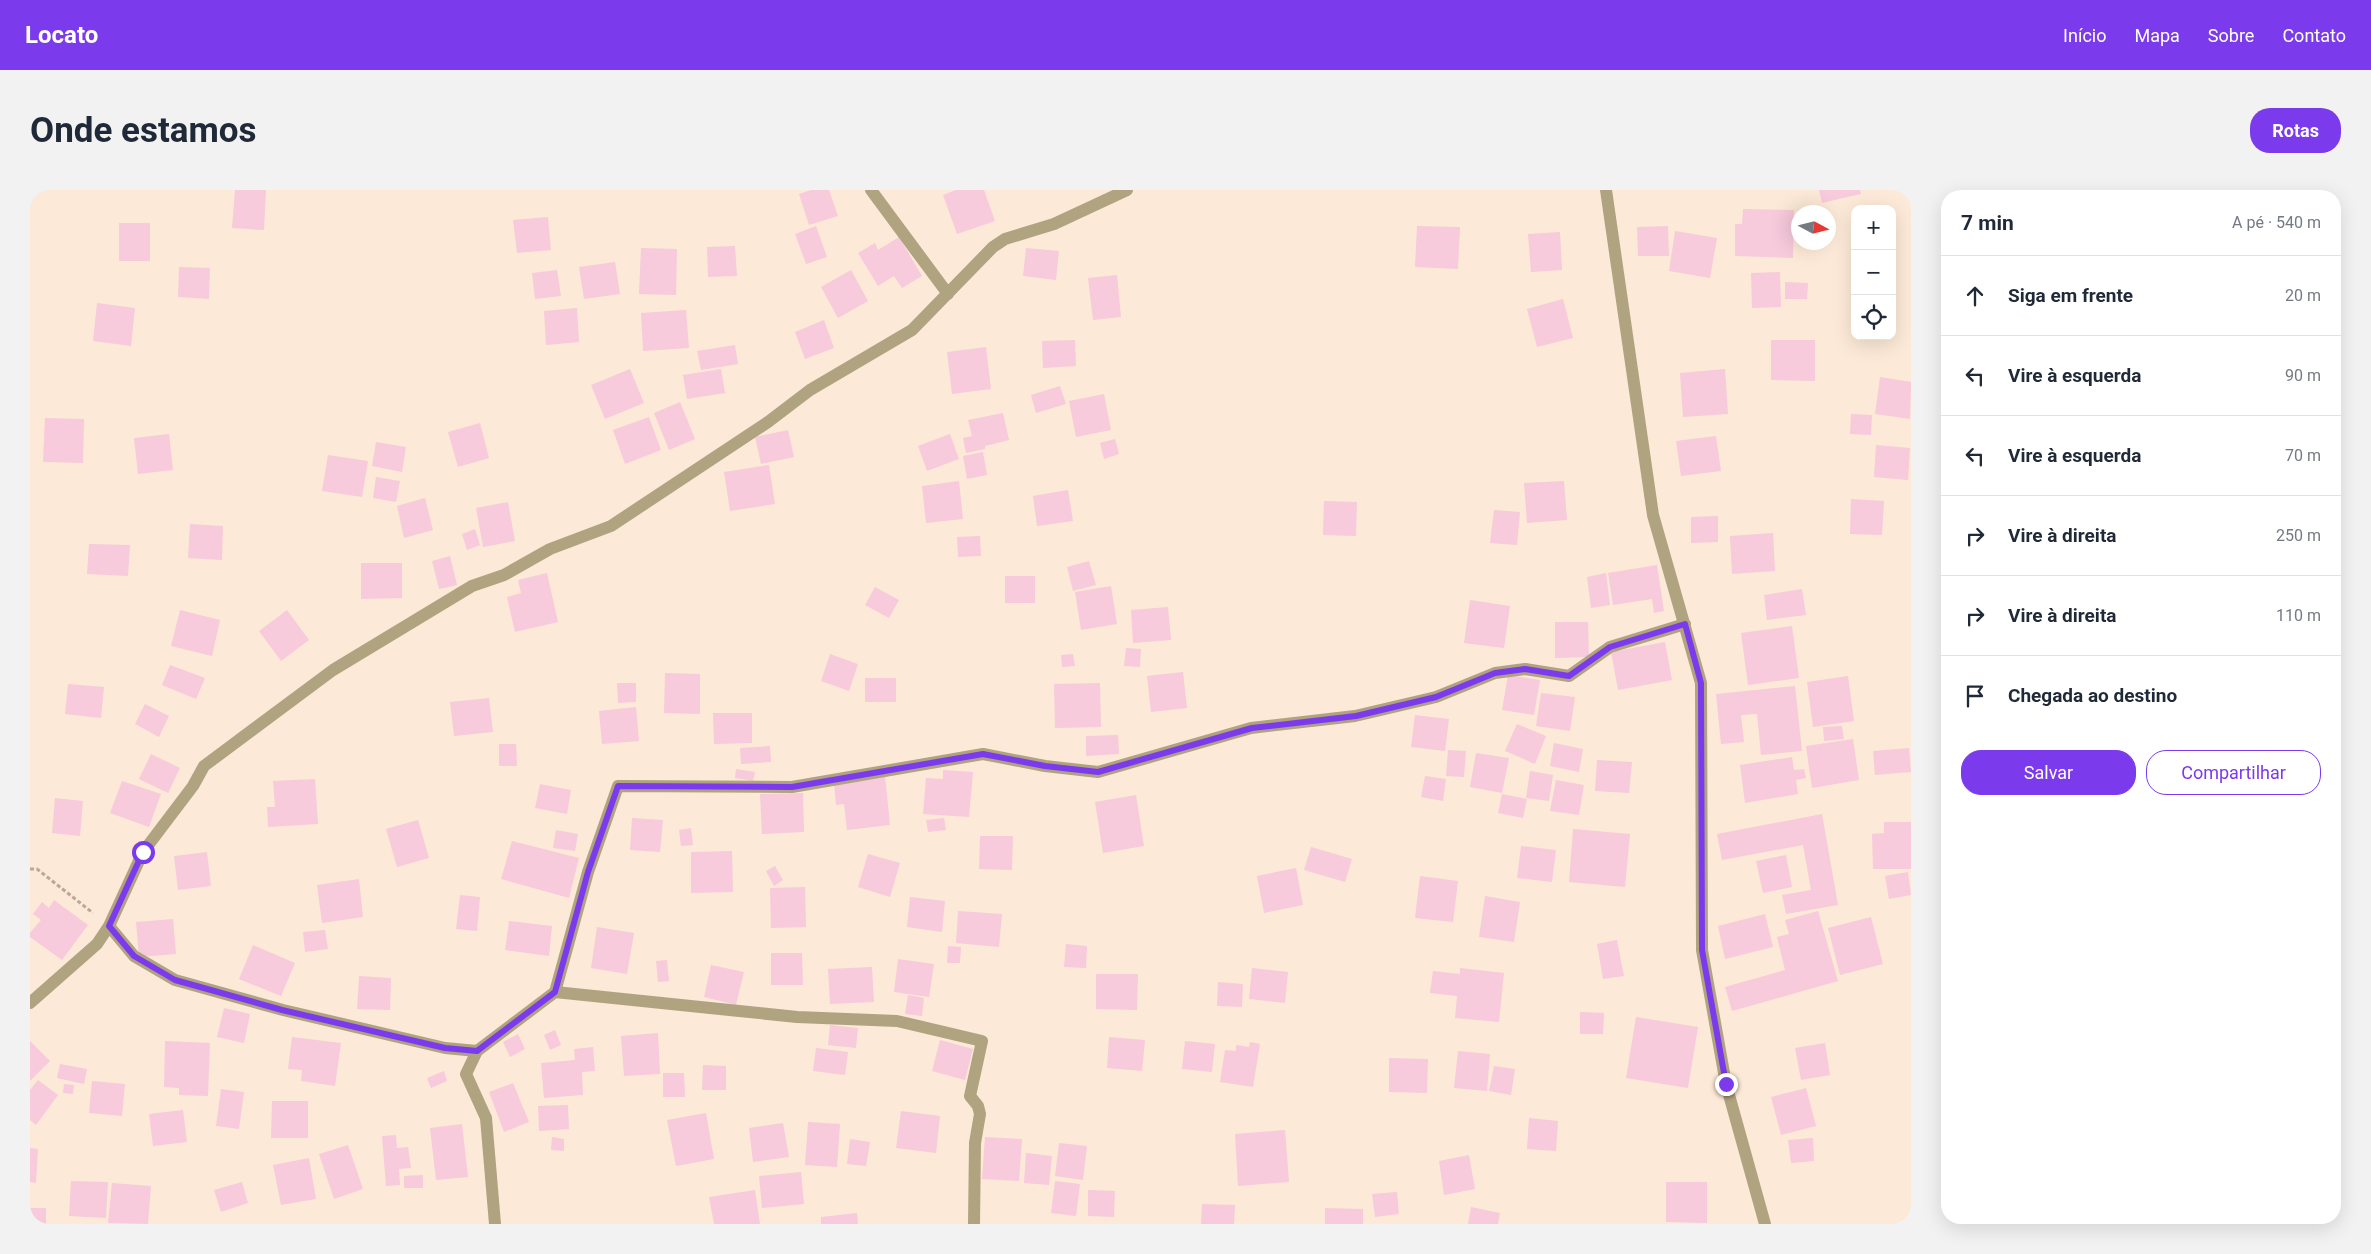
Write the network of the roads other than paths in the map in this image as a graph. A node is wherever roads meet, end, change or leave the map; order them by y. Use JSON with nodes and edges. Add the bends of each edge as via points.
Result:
{"nodes":[{"id":1,"x":871,"y":190,"type":"edge"},
{"id":2,"x":1128,"y":190,"type":"edge"},
{"id":3,"x":1606,"y":190,"type":"edge"},
{"id":4,"x":948,"y":294,"type":"junction"},
{"id":5,"x":1685,"y":624,"type":"junction"},
{"id":6,"x":109,"y":926,"type":"junction"},
{"id":7,"x":555,"y":992,"type":"junction"},
{"id":8,"x":30,"y":1003,"type":"edge"},
{"id":9,"x":477,"y":1051,"type":"junction"},
{"id":10,"x":495,"y":1224,"type":"edge"},
{"id":11,"x":974,"y":1224,"type":"edge"},
{"id":12,"x":1765,"y":1224,"type":"edge"}],
"edges":[{"from":1,"to":4,"type":"street"},
{"from":2,"to":4,"type":"street","via":[[1054,224],[1005,239],[993,247]]},
{"from":3,"to":5,"type":"street","via":[[1653,515]]},
{"from":4,"to":6,"type":"street","via":[[912,330],[810,390],[768,422],[612,526],[550,549],[504,575],[472,586],[333,670],[204,766],[193,786],[143,852]]},
{"from":5,"to":7,"type":"street","via":[[1610,647],[1569,676],[1525,669],[1495,673],[1436,697],[1356,716],[1252,728],[1098,772],[983,754],[792,787],[618,786],[588,872]]},
{"from":5,"to":12,"type":"street","via":[[1701,683],[1702,950],[1726,1084]]},
{"from":6,"to":8,"type":"street","via":[[97,944]]},
{"from":6,"to":9,"type":"street","via":[[134,956],[175,980],[282,1010],[435,1046]]},
{"from":7,"to":9,"type":"street"},
{"from":7,"to":11,"type":"street","via":[[797,1017],[897,1021],[982,1041],[970,1096],[980,1114],[975,1143]]},
{"from":9,"to":10,"type":"street","via":[[466,1074],[486,1118]]}]}
